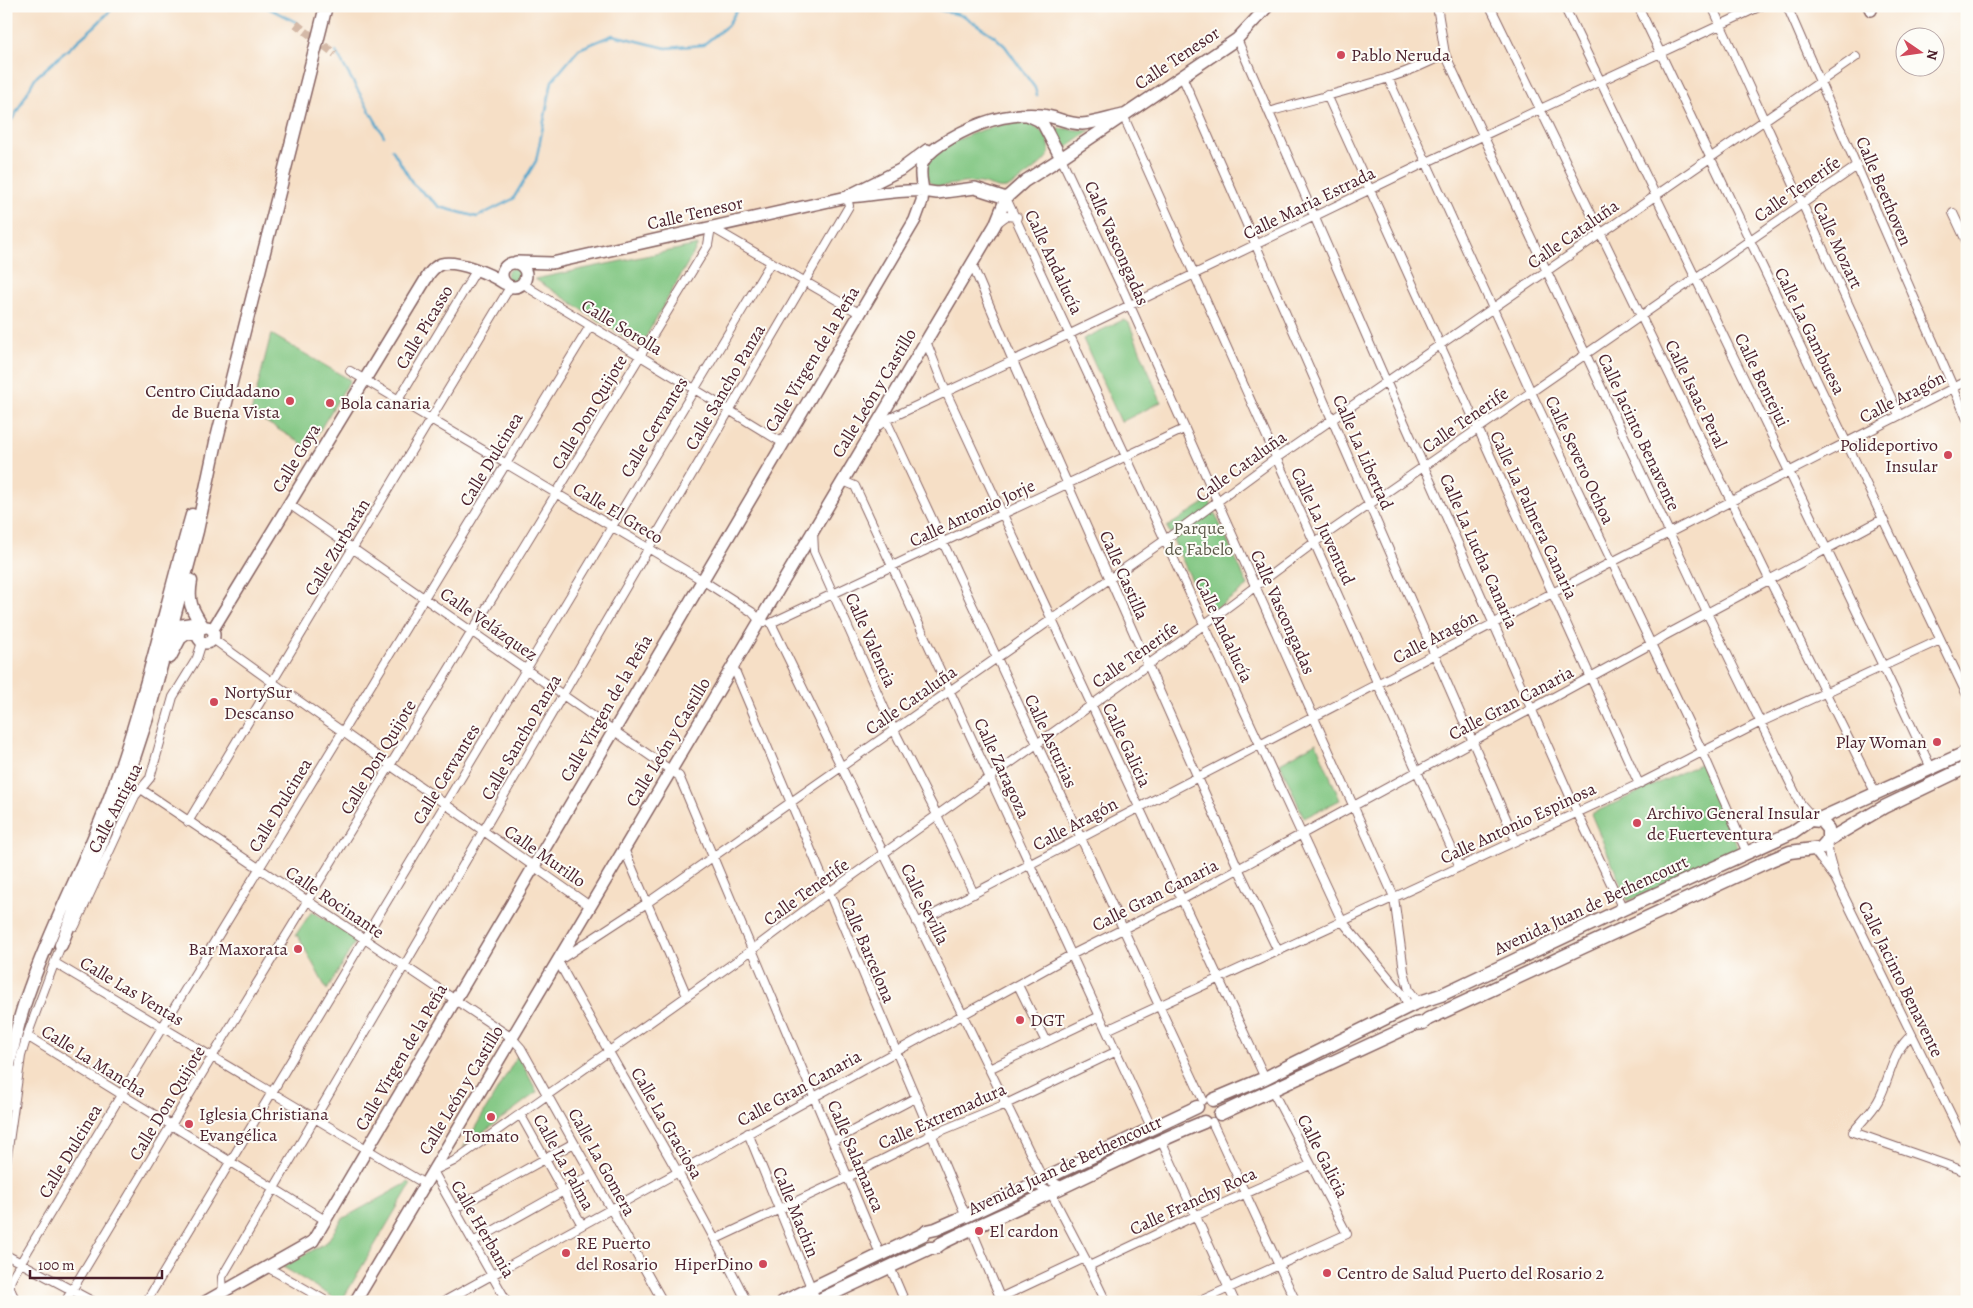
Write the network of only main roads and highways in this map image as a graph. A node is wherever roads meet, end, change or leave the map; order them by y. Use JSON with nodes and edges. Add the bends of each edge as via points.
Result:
{"nodes":[{"id":1,"x":326,"y":6,"type":"edge"},
{"id":2,"x":193,"y":528,"type":"junction"},
{"id":3,"x":178,"y":605,"type":"junction"},
{"id":4,"x":171,"y":630,"type":"junction"},
{"id":5,"x":203,"y":632,"type":"junction"},
{"id":6,"x":147,"y":718,"type":"junction"},
{"id":7,"x":134,"y":726,"type":"junction"},
{"id":8,"x":1967,"y":752,"type":"edge"},
{"id":9,"x":1967,"y":767,"type":"edge"},
{"id":10,"x":127,"y":779,"type":"junction"},
{"id":11,"x":1812,"y":821,"type":"junction"},
{"id":12,"x":1828,"y":840,"type":"junction"},
{"id":13,"x":1813,"y":849,"type":"junction"},
{"id":14,"x":61,"y":946,"type":"road end"},
{"id":15,"x":1414,"y":1006,"type":"junction"},
{"id":16,"x":1428,"y":1019,"type":"junction"},
{"id":17,"x":1415,"y":1024,"type":"junction"},
{"id":18,"x":6,"y":1079,"type":"edge"},
{"id":19,"x":1204,"y":1102,"type":"junction"},
{"id":20,"x":6,"y":1104,"type":"edge"},
{"id":21,"x":1212,"y":1119,"type":"junction"},
{"id":22,"x":968,"y":1222,"type":"junction"},
{"id":23,"x":930,"y":1232,"type":"junction"},
{"id":24,"x":936,"y":1245,"type":"junction"},
{"id":25,"x":783,"y":1302,"type":"edge"},
{"id":26,"x":816,"y":1302,"type":"edge"}],
"edges":[{"from":1,"to":2,"type":"main road"},
{"from":2,"to":3,"type":"main road"},
{"from":2,"to":5,"type":"main road","via":[[197,549],[189,592],[191,608]]},
{"from":2,"to":7,"type":"main road"},
{"from":3,"to":4,"type":"main road"},
{"from":3,"to":5,"type":"main road"},
{"from":4,"to":5,"type":"main road","via":[[179,626]]},
{"from":4,"to":6,"type":"main road"},
{"from":4,"to":7,"type":"main road","via":[[164,638],[142,716]]},
{"from":5,"to":6,"type":"main road","via":[[188,633],[180,638]]},
{"from":6,"to":10,"type":"main road"},
{"from":7,"to":18,"type":"main road","via":[[104,813],[30,986]]},
{"from":8,"to":11,"type":"main road","name":"Avenida Juan de Bethencourt"},
{"from":9,"to":12,"type":"main road","via":[[1877,811]]},
{"from":10,"to":14,"type":"main road"},
{"from":10,"to":20,"type":"main road","via":[[35,986],[21,1032]]},
{"from":11,"to":12,"type":"main road","via":[[1827,826]]},
{"from":11,"to":13,"type":"main road","via":[[1800,831],[1800,838],[1804,845]]},
{"from":11,"to":15,"type":"main road","name":"Avenida Juan de Bethencourt"},
{"from":12,"to":13,"type":"main road","via":[[1821,848]]},
{"from":13,"to":16,"type":"main road","name":"Avenida Juan de Bethencourt","via":[[1790,852],[1771,860]]},
{"from":15,"to":16,"type":"main road","via":[[1425,1006]]},
{"from":15,"to":17,"type":"main road","via":[[1407,1015]]},
{"from":15,"to":19,"type":"main road","name":"Avenida Juan de Bethencourt","via":[[1264,1078]]},
{"from":16,"to":17,"type":"main road"},
{"from":17,"to":21,"type":"main road"},
{"from":19,"to":21,"type":"main road","via":[[1220,1108]]},
{"from":19,"to":21,"type":"main road","via":[[1197,1113],[1199,1118]]},
{"from":19,"to":22,"type":"main road","name":"Avenida Juan de Bethencoutr","via":[[1040,1181]]},
{"from":21,"to":22,"type":"main road","name":"Avenida Juan de Bethencoutr","via":[[1057,1190]]},
{"from":22,"to":23,"type":"main road","name":"Avenida Juan de Bethencoutr"},
{"from":22,"to":24,"type":"main road","name":"Avenida Juan de Bethencoutr"},
{"from":23,"to":24,"type":"main road","via":[[924,1242]]},
{"from":23,"to":24,"type":"main road","via":[[942,1235]]},
{"from":23,"to":25,"type":"main road"},
{"from":24,"to":26,"type":"main road"}]}
